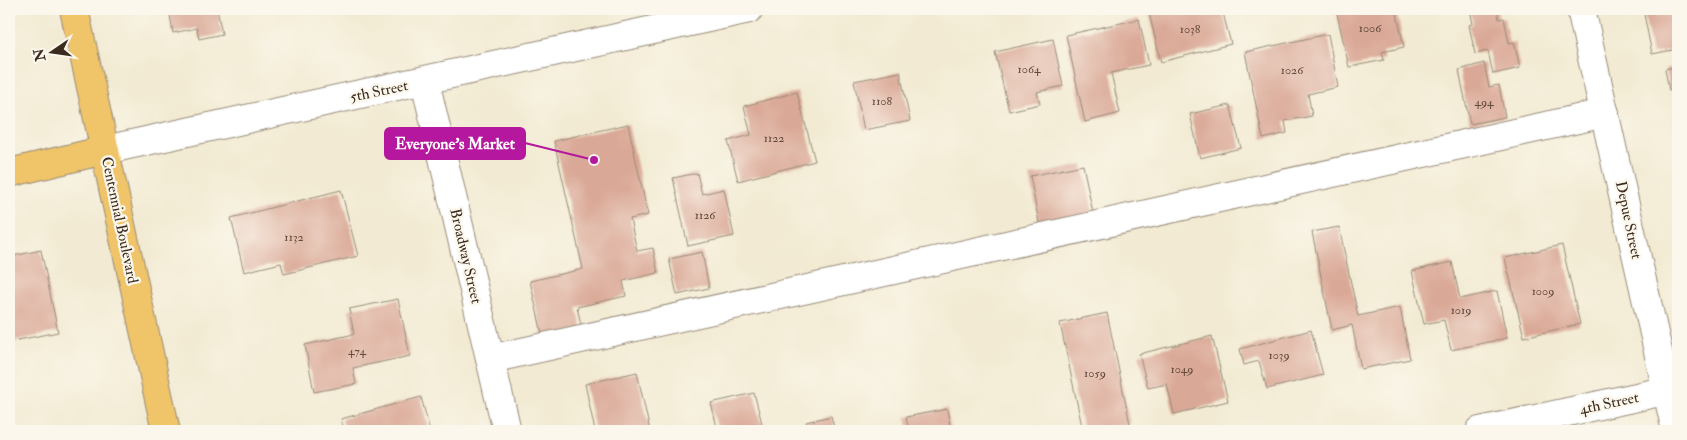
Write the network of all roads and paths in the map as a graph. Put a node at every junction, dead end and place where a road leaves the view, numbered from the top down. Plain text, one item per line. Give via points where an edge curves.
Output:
1 (74, 9) edge
2 (749, 9) edge
3 (1581, 9) edge
4 (425, 81) junction
5 (1605, 113) junction
6 (105, 150) junction
7 (9, 172) edge
8 (490, 359) junction
9 (1672, 389) edge
10 (166, 431) edge
11 (506, 431) edge
12 (1480, 431) edge
13 (1676, 431) edge

1 - 6 main road, Centennial Boulevard
2 - 4 street, 5th Street
3 - 5 street, Depue Street
4 - 6 street, 5th Street
4 - 8 street, Broadway Street
5 - 8 street
5 - 9 street, Depue Street
6 - 7 main road, 5th Street
6 - 10 main road, Centennial Boulevard
8 - 11 street, Broadway Street
9 - 12 street, 4th Street
9 - 13 street, Depue Street

